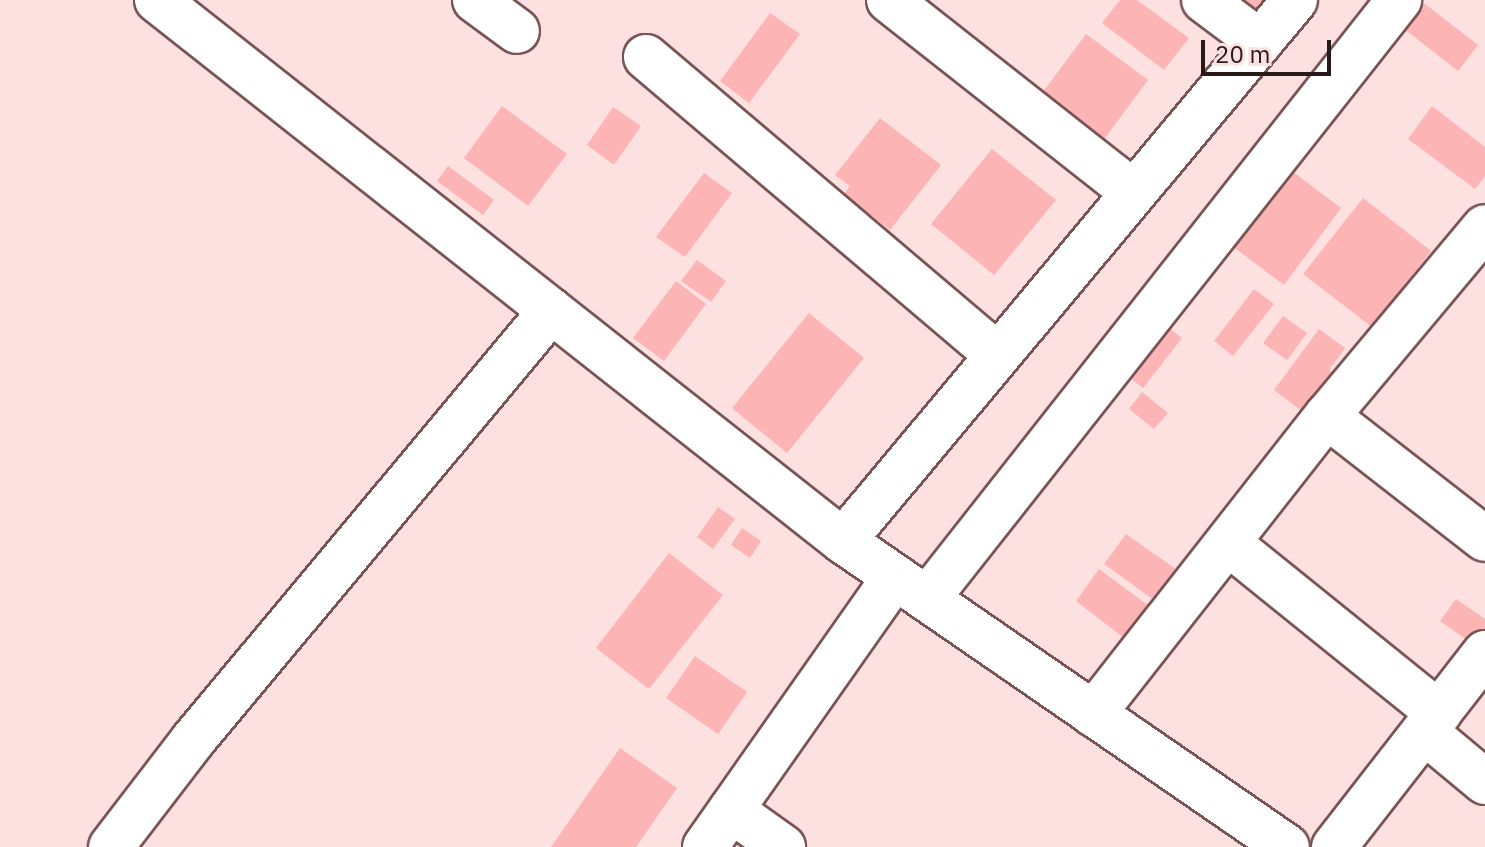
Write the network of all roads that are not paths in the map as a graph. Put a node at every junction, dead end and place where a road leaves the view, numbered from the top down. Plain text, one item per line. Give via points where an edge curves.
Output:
1 (157, 0) edge
2 (475, 0) edge
3 (889, 0) edge
4 (1204, 0) edge
5 (1295, 0) edge
6 (1399, 0) edge
7 (517, 31) dead end
8 (1260, 42) junction
9 (646, 57) dead end
10 (1133, 192) junction
11 (1478, 247) edge
12 (551, 311) junction
13 (998, 355) junction
14 (1327, 416) junction
15 (1485, 539) edge
16 (843, 541) junction
17 (1228, 543) junction
18 (911, 588) junction
19 (1485, 653) edge
20 (1093, 714) junction
21 (1432, 723) junction
22 (1485, 782) edge
23 (731, 810) junction
24 (111, 847) edge
25 (705, 847) edge
26 (783, 847) edge
27 (1287, 847) edge
28 (1334, 847) edge

1 - 12 street
2 - 7 street
3 - 10 street
4 - 8 street
5 - 8 street
6 - 18 street
8 - 10 street
9 - 13 street
10 - 13 street
11 - 14 street
12 - 16 street
12 - 24 street via 193,740
13 - 16 street
14 - 15 street
14 - 17 street
16 - 18 street
17 - 20 street
17 - 21 street
18 - 20 street
18 - 23 street
19 - 21 street
20 - 27 street
21 - 22 street
21 - 28 street
23 - 25 street
23 - 26 street

